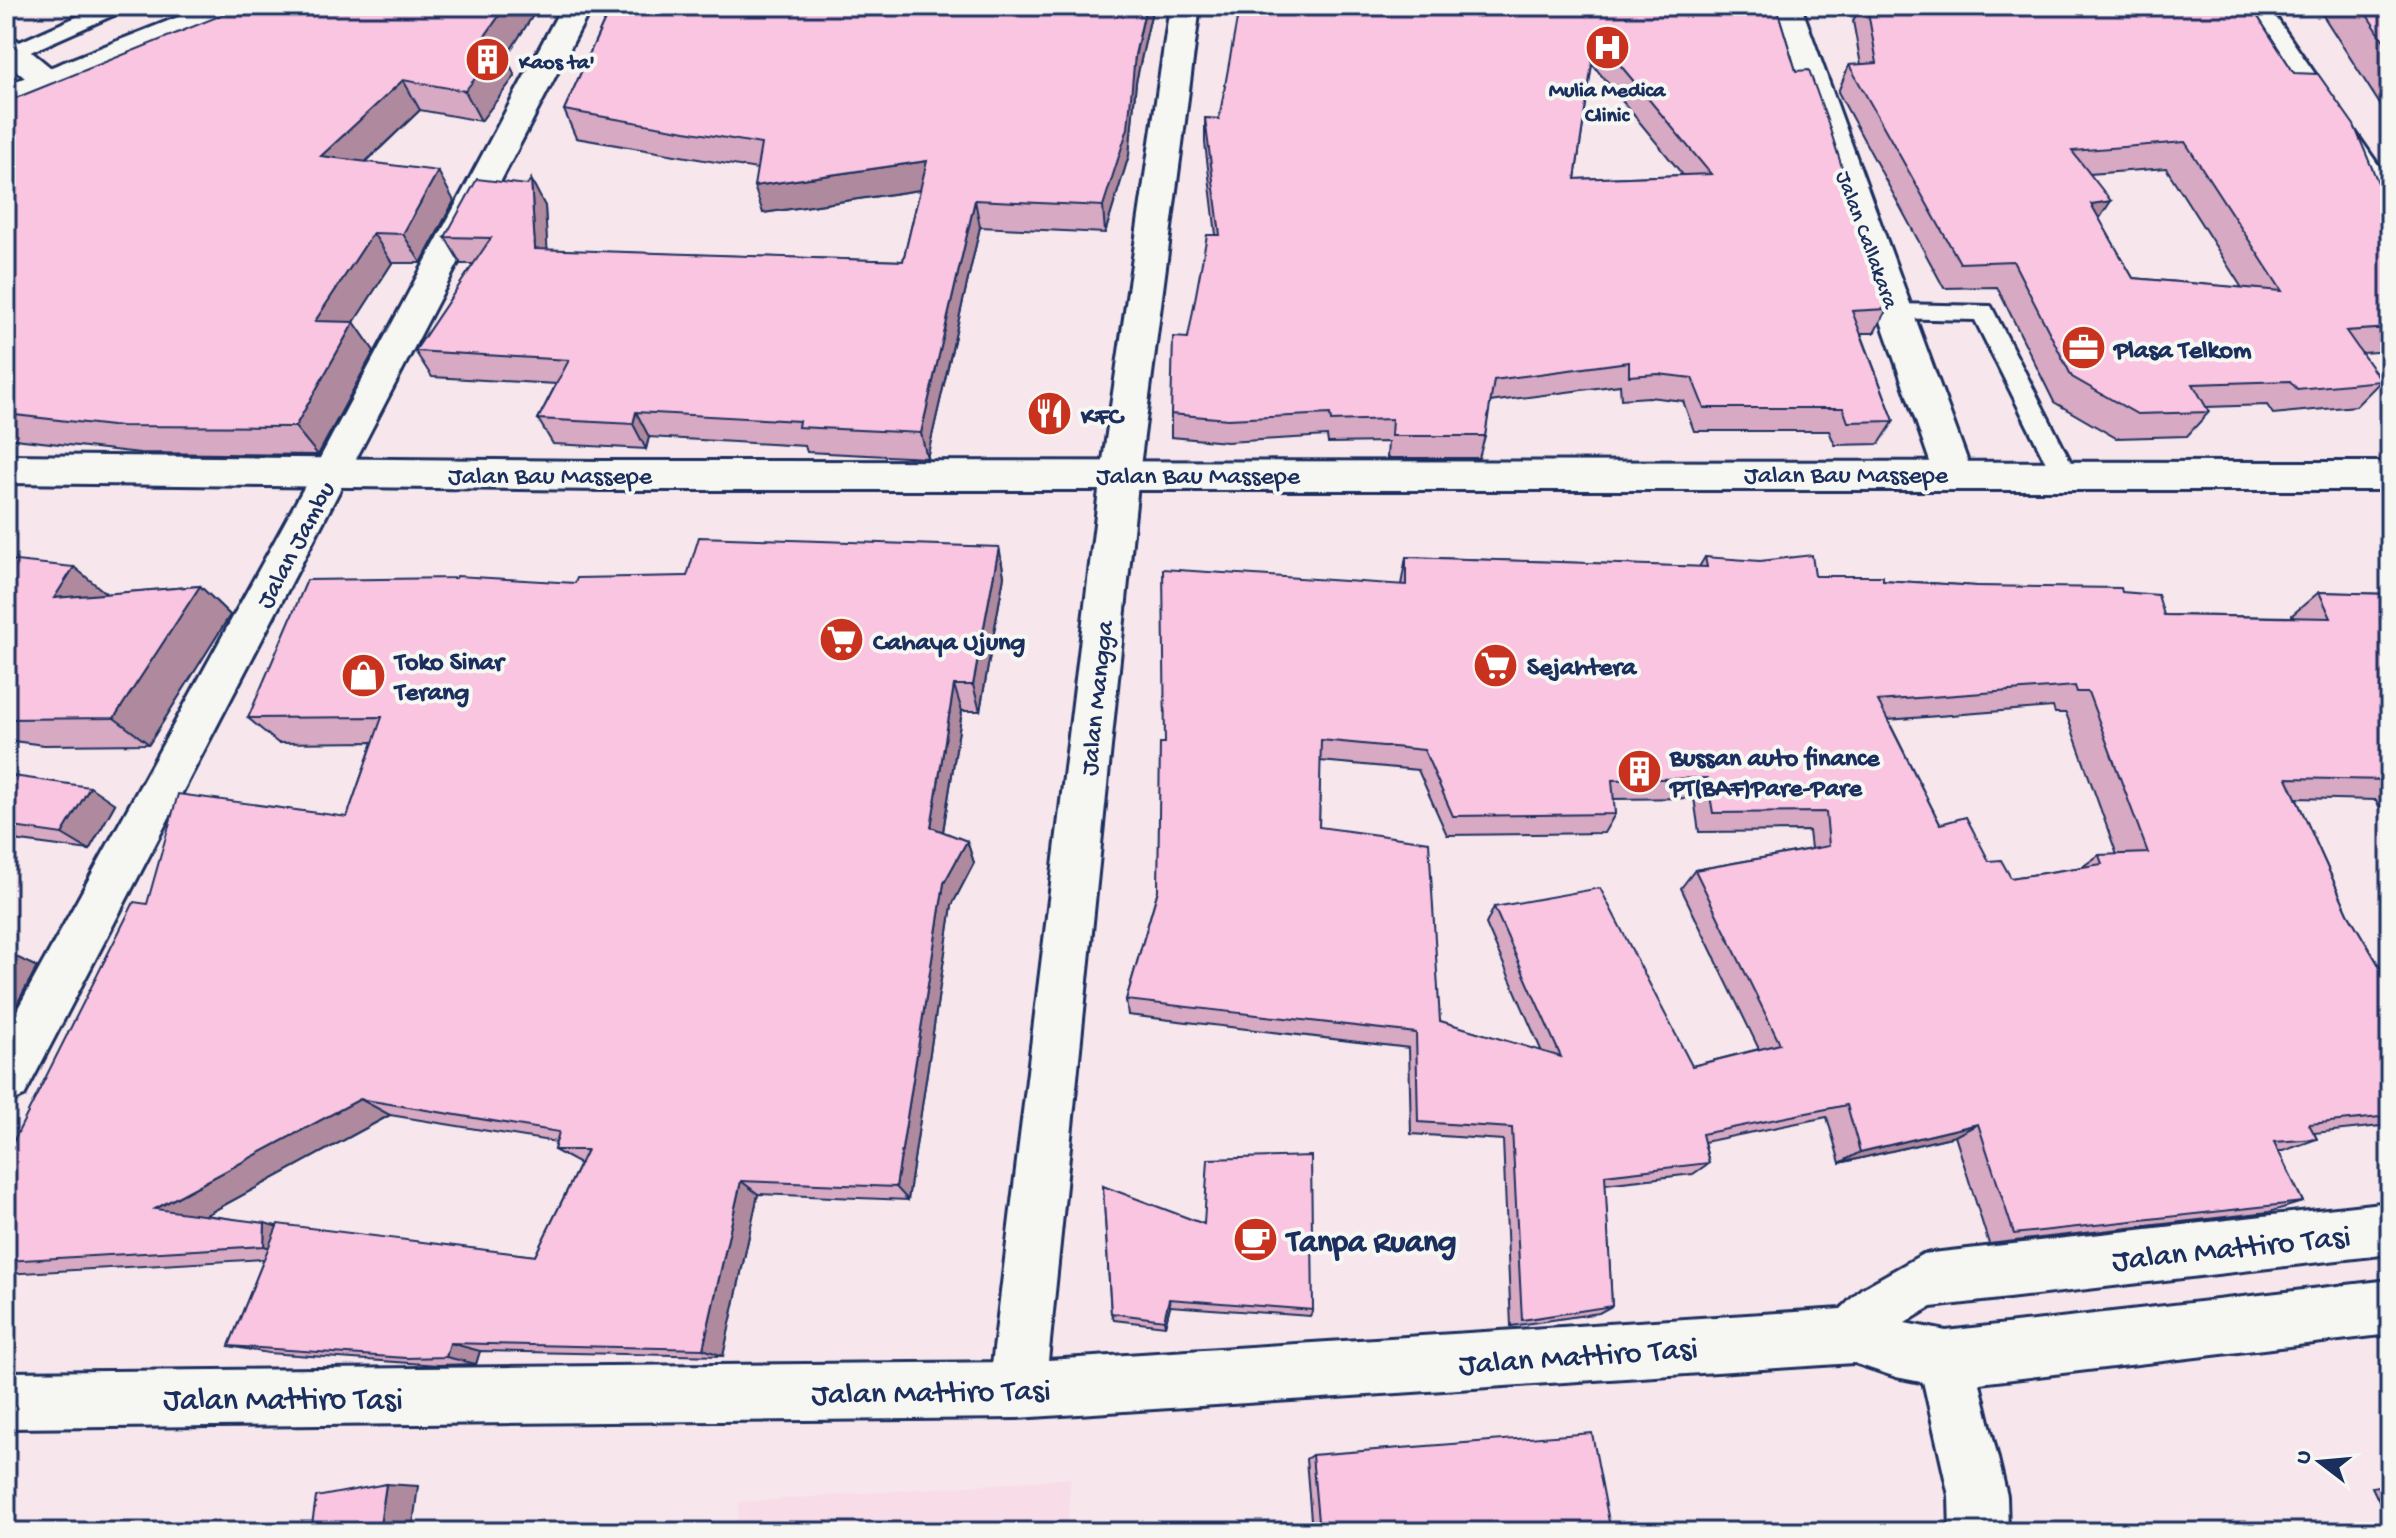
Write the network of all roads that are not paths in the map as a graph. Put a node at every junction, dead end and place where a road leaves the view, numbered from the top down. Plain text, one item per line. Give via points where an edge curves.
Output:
1 (232, 6) edge
2 (577, 6) edge
3 (1185, 6) edge
4 (1786, 6) edge
5 (2253, 6) edge
6 (111, 7) edge
7 (9, 49) edge
8 (45, 79) junction
9 (6, 96) edge
10 (2390, 206) edge
11 (1895, 312) junction
12 (6, 469) edge
13 (1953, 473) junction
14 (331, 474) junction
15 (1120, 474) junction
16 (2064, 474) junction
17 (2390, 476) edge
18 (6, 1079) edge
19 (2390, 1228) edge
20 (2390, 1307) edge
21 (1854, 1336) junction
22 (1946, 1359) junction
23 (1017, 1390) junction
24 (6, 1400) edge
25 (1979, 1532) edge

1 - 8 main road
2 - 14 main road, Jalan Jambu
3 - 15 main road, Jalan Mangga
4 - 11 main road, Jalan Callakara
5 - 10 main road
6 - 7 lane
7 - 8 main road
8 - 9 main road
11 - 13 main road, Jalan Callakara
11 - 16 lane via 1983,312
12 - 14 main road, Jalan Bau Massepe
13 - 15 main road, Jalan Bau Massepe
13 - 16 main road, Jalan Bau Massepe
14 - 15 main road, Jalan Bau Massepe
14 - 18 main road, Jalan Jambu
15 - 23 main road, Jalan Mangga
16 - 17 main road, Jalan Bau Massepe
19 - 21 main road, Jalan Mattiro Tasi via 1923,1281 1880,1308
20 - 22 main road, Jalan Mattiro Tasi
21 - 22 main road, Jalan Mattiro Tasi
21 - 23 main road, Jalan Mattiro Tasi
22 - 25 main road via 1978,1496
23 - 24 main road, Jalan Mattiro Tasi

